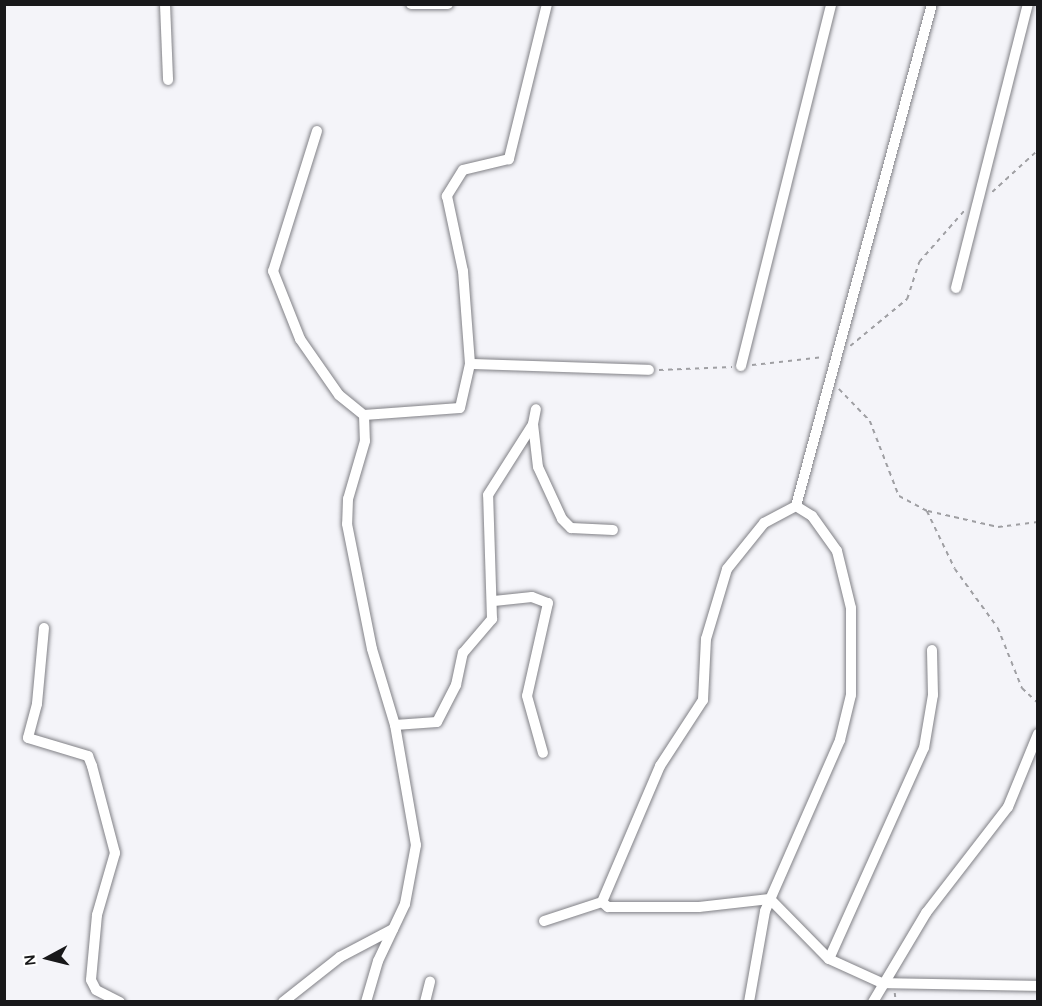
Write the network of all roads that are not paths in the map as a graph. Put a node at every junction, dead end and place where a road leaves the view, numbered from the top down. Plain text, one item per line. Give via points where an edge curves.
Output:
1 (165, 4) edge
2 (411, 4) edge
3 (448, 4) edge
4 (547, 4) edge
5 (831, 4) edge
6 (932, 4) edge
7 (1028, 4) edge
8 (168, 80) dead end
9 (317, 131) dead end
10 (956, 288) dead end
11 (470, 364) junction
12 (741, 366) dead end
13 (649, 370) dead end
14 (536, 409) dead end
15 (364, 415) junction
16 (533, 424) junction
17 (796, 506) junction
18 (613, 530) dead end
19 (494, 601) junction
20 (44, 628) dead end
21 (932, 650) dead end
22 (395, 725) junction
23 (1038, 734) edge
24 (543, 753) dead end
25 (770, 899) junction
26 (602, 902) junction
27 (544, 921) dead end
28 (394, 928) junction
29 (829, 959) junction
30 (430, 982) dead end
31 (882, 984) junction
32 (1038, 986) edge
33 (120, 1002) edge
34 (283, 1002) edge
35 (366, 1002) edge
36 (425, 1002) edge
37 (748, 1002) edge
38 (873, 1002) edge

1 - 8 street
2 - 3 street
4 - 11 street via 509,159 463,170 447,196 464,271
5 - 12 street
6 - 17 street
7 - 10 street
9 - 15 street via 273,272 300,339 339,395
11 - 13 street
11 - 15 street via 460,408
14 - 16 street
15 - 22 street via 365,441 348,499 347,524 372,649
16 - 18 street via 538,467 562,519 571,528
16 - 19 street via 488,495
17 - 25 street via 812,516 837,551 855,649 840,740
17 - 26 street via 764,524 727,568 706,639 703,700 660,766
19 - 22 street via 492,619 463,653 456,685 440,718
19 - 24 street via 532,597 548,603 527,696
20 - 33 street via 37,704 28,738 88,756 92,766 115,853 97,915 91,981 96,990
21 - 29 street via 933,694 924,748
22 - 28 street via 416,845 412,884
23 - 31 street via 1008,807 958,867
25 - 26 street via 699,907 608,907
25 - 29 street
25 - 37 street
26 - 27 street
28 - 34 street via 340,957
28 - 35 street
29 - 31 street
30 - 36 street
31 - 32 street
31 - 38 street

